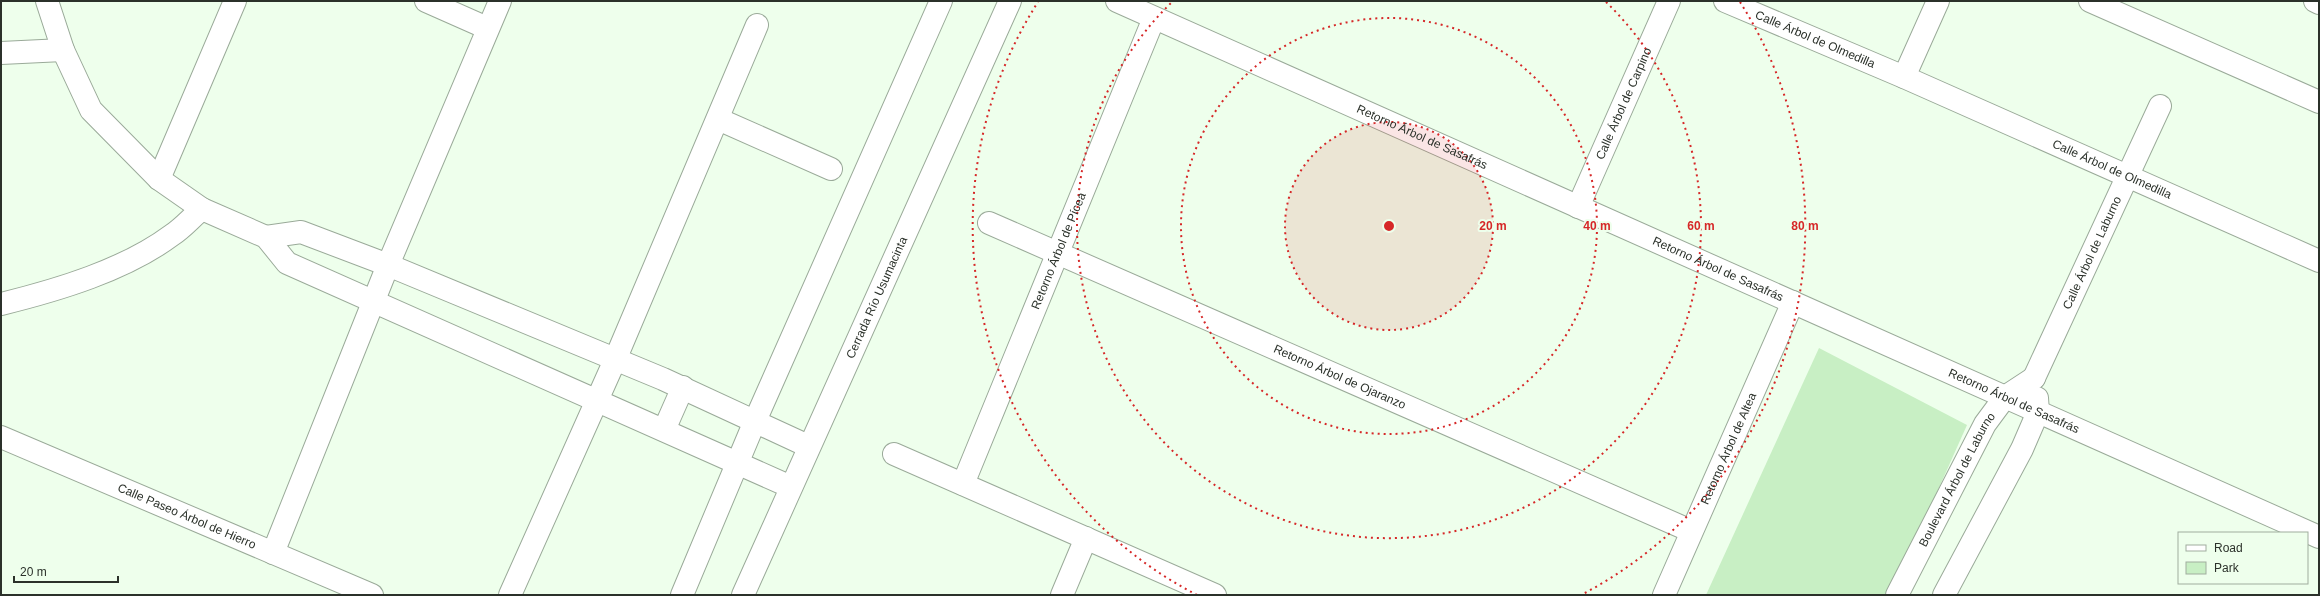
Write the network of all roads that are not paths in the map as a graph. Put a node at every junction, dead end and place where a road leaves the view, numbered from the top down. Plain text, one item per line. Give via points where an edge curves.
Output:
1 (47, 1) edge
2 (235, 1) edge
3 (426, 1) edge
4 (500, 1) edge
5 (942, 1) edge
6 (1010, 1) edge
7 (1117, 1) edge
8 (1669, 1) edge
9 (1725, 1) edge
10 (1938, 1) edge
11 (2090, 1) edge
12 (2315, 1) edge
13 (2319, 3) edge
14 (1154, 18) junction
15 (757, 25) dead end
16 (487, 28) junction
17 (62, 50) junction
18 (1, 53) edge
19 (1904, 78) junction
20 (2319, 102) edge
21 (2160, 106) dead end
22 (718, 119) junction
23 (831, 169) dead end
24 (2128, 176) junction
25 (159, 179) junction
26 (1578, 207) junction
27 (202, 208) junction
28 (989, 223) dead end
29 (266, 237) junction
30 (1057, 251) junction
31 (2319, 261) edge
32 (388, 265) junction
33 (375, 301) junction
34 (1793, 302) junction
35 (1, 304) edge
36 (615, 360) junction
37 (2034, 378) junction
38 (683, 387) junction
39 (2005, 397) junction
40 (596, 400) junction
41 (2038, 412) junction
42 (755, 421) junction
43 (664, 430) junction
44 (1, 438) edge
45 (808, 446) junction
46 (894, 454) dead end
47 (738, 463) junction
48 (963, 484) junction
49 (792, 487) junction
50 (1691, 531) junction
51 (2308, 532) edge
52 (2308, 532) edge
53 (2319, 537) edge
54 (1086, 538) junction
55 (273, 553) junction
56 (372, 595) edge
57 (510, 595) edge
58 (682, 595) edge
59 (743, 595) edge
60 (1062, 595) edge
61 (1215, 595) edge
62 (1664, 595) edge
63 (1897, 595) edge
64 (1944, 595) edge

1 - 17 street
2 - 25 street
3 - 16 street
4 - 16 street
5 - 42 street
6 - 45 street, Cerrada Río Usumacinta
7 - 14 street, Retorno Árbol de Sasafrás
8 - 26 street, Calle Árbol de Carpino
9 - 19 street, Calle Árbol de Olmedilla
10 - 19 street
11 - 20 street
12 - 13 street
14 - 26 street, Retorno Árbol de Sasafrás
14 - 30 street, Retorno Árbol de Pícea
15 - 22 street
16 - 32 street
17 - 18 street
17 - 25 street via 91,110
19 - 24 street, Calle Árbol de Olmedilla
21 - 24 street, Calle Árbol de Laburno
22 - 23 street
22 - 36 street
24 - 31 street, Calle Árbol de Olmedilla
24 - 37 street, Calle Árbol de Laburno
25 - 27 street
26 - 34 street, Retorno Árbol de Sasafrás
27 - 29 street
27 - 35 street via 172,235 132,258 88,278
28 - 30 street, Retorno Árbol de Ojaranzo
29 - 32 street via 301,232
29 - 33 street via 286,263
30 - 48 street, Retorno Árbol de Pícea
30 - 50 street, Retorno Árbol de Ojaranzo
32 - 33 street
32 - 36 street
33 - 40 street
33 - 55 street
34 - 39 street, Retorno Árbol de Sasafrás
34 - 50 street, Retorno Árbol de Altea
36 - 38 street
36 - 40 street
37 - 39 street, Boulevard Árbol de Laburno
37 - 41 street
38 - 42 street
38 - 43 street
39 - 41 street, Retorno Árbol de Sasafrás
39 - 63 street, Boulevard Árbol de Laburno via 1985,424
40 - 43 street
40 - 57 street
41 - 52 street, Retorno Árbol de Sasafrás
41 - 64 street via 2022,449
42 - 45 street
42 - 47 street
43 - 47 street
44 - 55 street, Calle Paseo Árbol de Hierro
45 - 49 street, Cerrada Río Usumacinta
46 - 48 street
47 - 49 street
47 - 58 street
48 - 54 street
49 - 59 street, Cerrada Río Usumacinta
50 - 62 street, Retorno Árbol de Altea
51 - 53 street, Retorno Árbol de Sasafrás
54 - 60 street
54 - 61 street
55 - 56 street, Calle Paseo Árbol de Hierro

